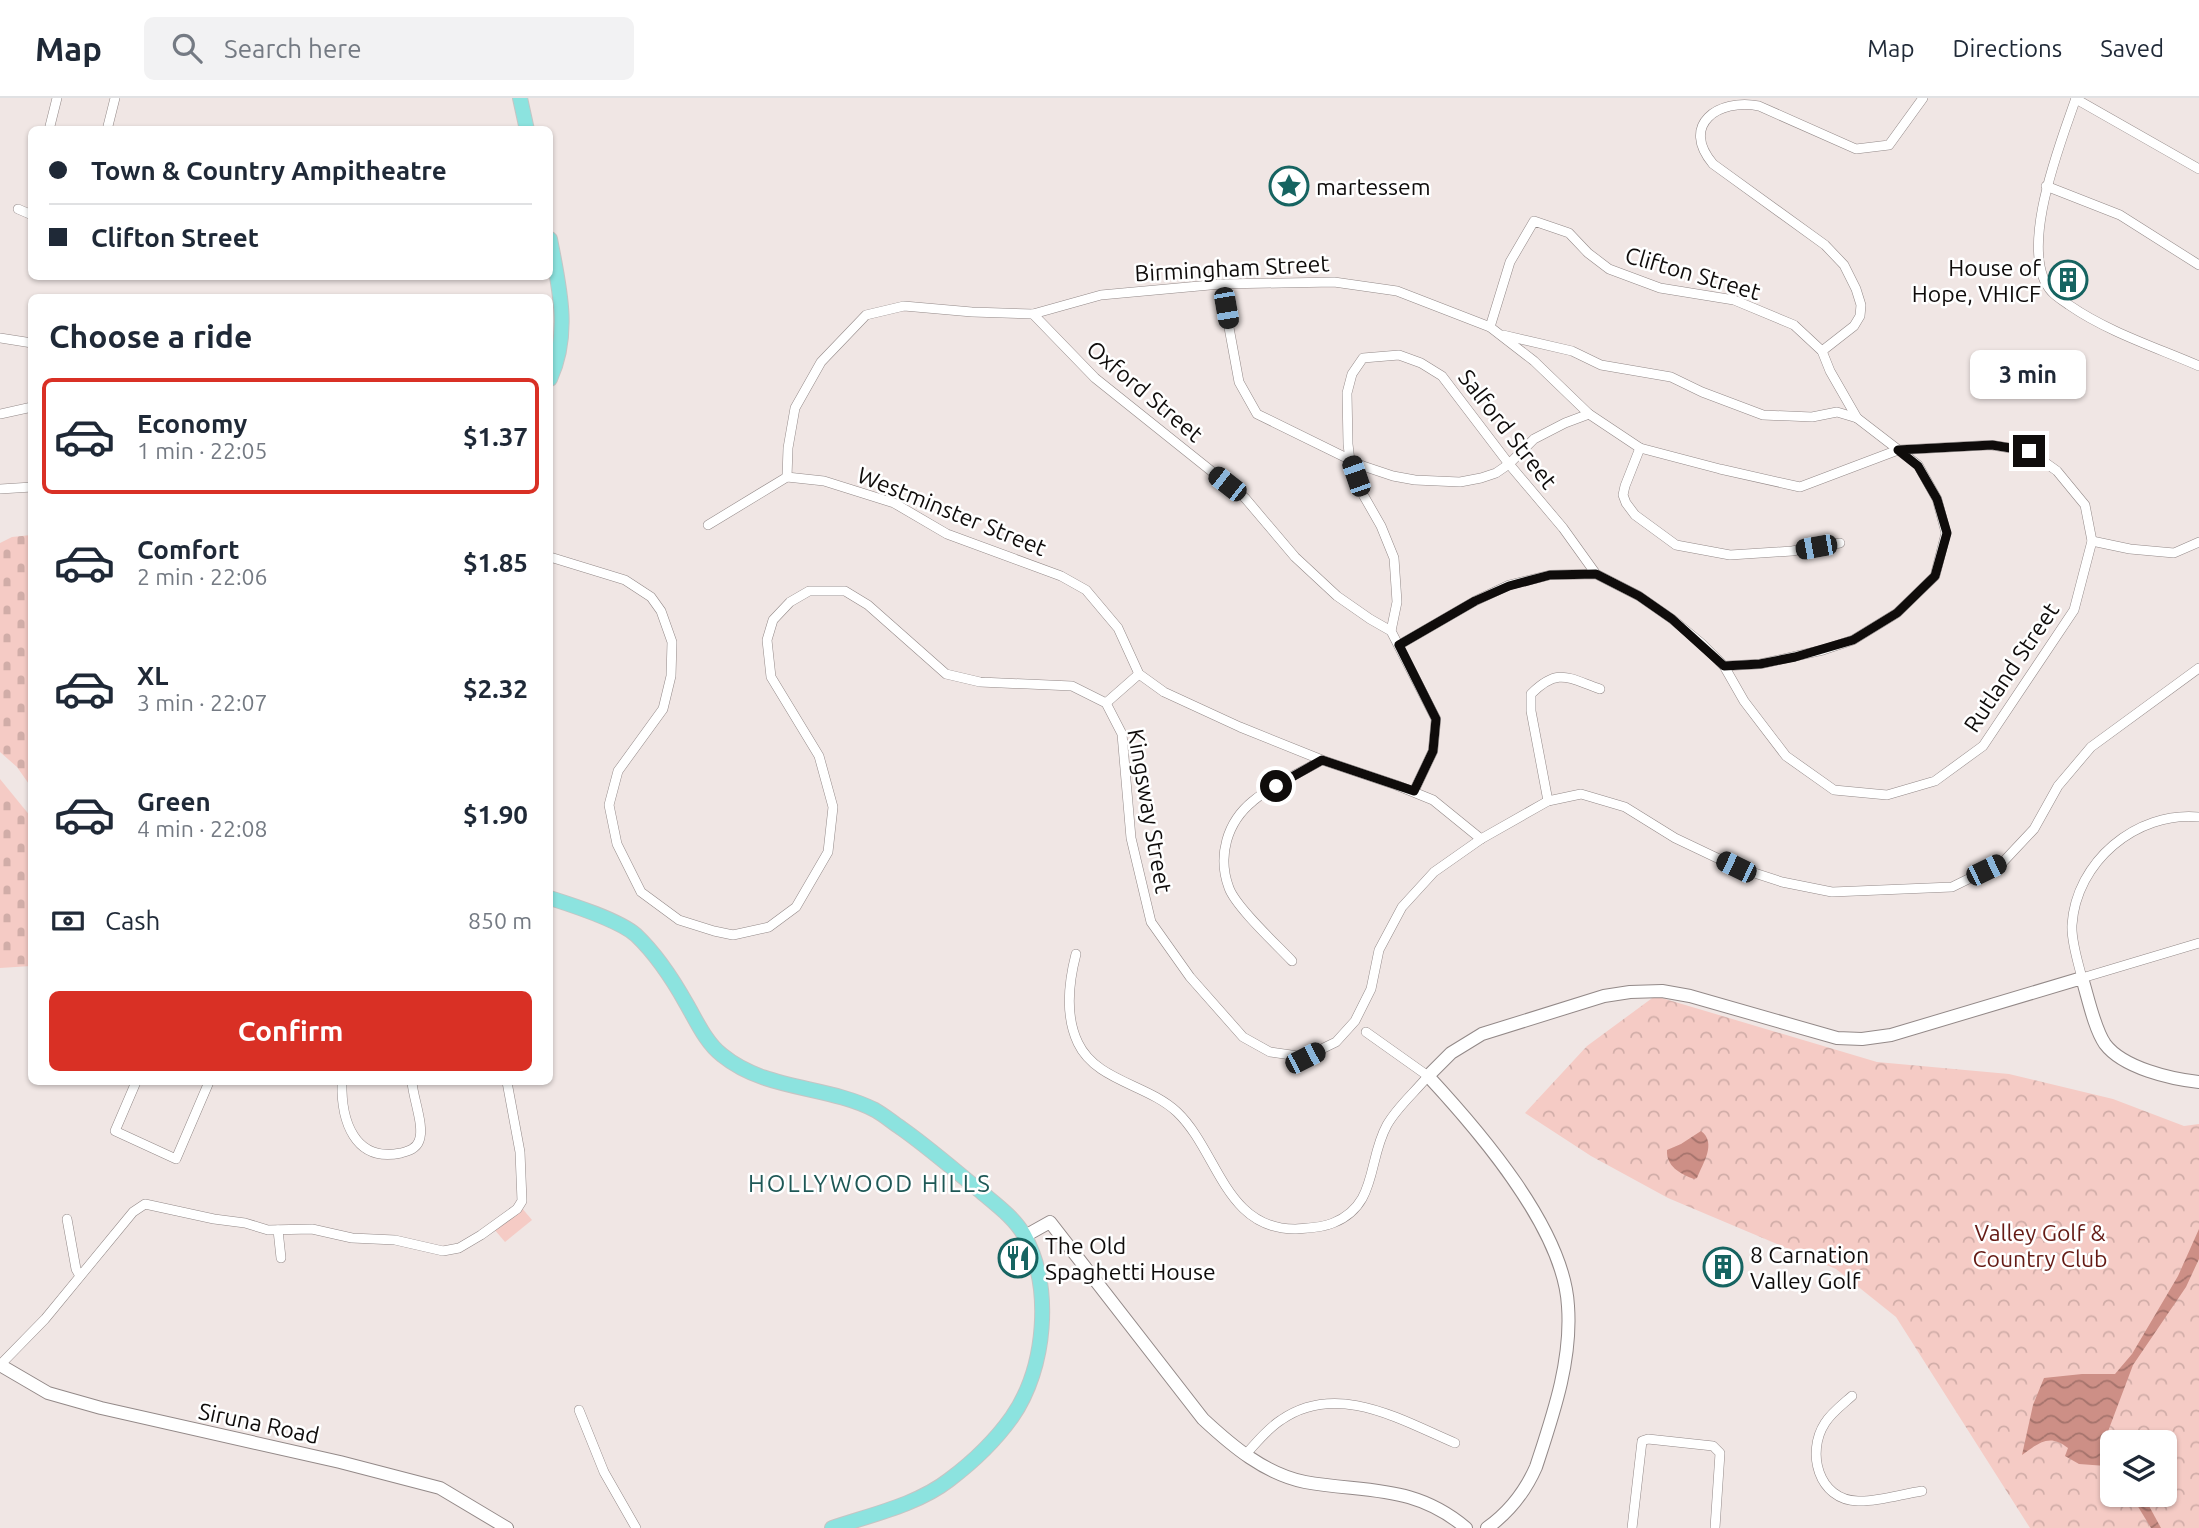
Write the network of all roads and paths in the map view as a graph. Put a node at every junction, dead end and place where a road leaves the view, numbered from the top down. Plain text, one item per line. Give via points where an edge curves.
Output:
1 (57, 98) edge
2 (115, 98) edge
3 (520, 98) edge
4 (1923, 98) edge
5 (2076, 99) edge
6 (50, 126) edge
7 (108, 126) edge
8 (526, 126) edge
9 (2199, 169) edge
10 (2046, 186) junction
11 (18, 209) dead end
12 (28, 213) edge
13 (553, 253) edge
14 (2199, 265) edge
15 (1221, 284) junction
16 (1033, 314) junction
17 (1490, 327) junction
18 (1500, 335) junction
19 (0, 338) edge
20 (28, 342) edge
21 (1822, 351) junction
22 (2199, 366) edge
23 (553, 369) edge
24 (28, 408) edge
25 (0, 414) edge
26 (1589, 414) junction
27 (1857, 418) junction
28 (1640, 448) junction
29 (1898, 450) junction
30 (1350, 461) junction
31 (1509, 464) junction
32 (787, 477) junction
33 (28, 487) edge
34 (0, 489) edge
35 (708, 525) dead end
36 (2092, 541) junction
37 (2199, 542) edge
38 (1840, 543) dead end
39 (553, 558) edge
40 (1596, 574) junction
41 (1391, 631) junction
42 (1399, 645) junction
43 (1724, 666) junction
44 (2199, 668) edge
45 (1139, 674) junction
46 (1600, 689) dead end
47 (1106, 703) junction
48 (1322, 760) junction
49 (1414, 791) junction
50 (1548, 801) junction
51 (2199, 817) edge
52 (1481, 839) junction
53 (553, 899) edge
54 (2199, 943) edge
55 (1076, 954) dead end
56 (1292, 961) dead end
57 (2082, 978) junction
58 (1366, 1032) dead end
59 (1428, 1076) junction
60 (2199, 1082) edge
61 (135, 1085) edge
62 (208, 1085) edge
63 (342, 1085) edge
64 (413, 1085) edge
65 (508, 1085) edge
66 (67, 1219) dead end
67 (278, 1230) junction
68 (1025, 1236) junction
69 (281, 1258) dead end
70 (80, 1276) junction
71 (0, 1365) edge
72 (1852, 1396) dead end
73 (579, 1410) dead end
74 (1455, 1443) dead end
75 (1246, 1454) junction
76 (1922, 1491) dead end
77 (507, 1528) edge
78 (636, 1528) edge
79 (832, 1528) edge
80 (1466, 1528) edge
81 (1487, 1528) edge
82 (1632, 1528) edge
83 (1715, 1528) edge

1 - 6 street
2 - 7 street
3 - 8 main road
4 - 21 street via 1889,145 1872,149 1856,149 1744,102 1714,111 1700,130 1704,154 1713,164 1825,244 1844,265 1856,289 1860,316
5 - 9 street
5 - 10 street
10 - 14 street via 2120,215
10 - 22 street via 2037,252 2042,276 2052,292 2094,322
11 - 12 street
13 - 23 main road via 563,336
15 - 16 street, Birmingham Street via 1101,295
15 - 17 street, Birmingham Street via 1334,282 1397,291
15 - 30 street via 1239,382 1257,414
16 - 32 street, Birmingham Street via 904,306 866,315 821,362 795,408
16 - 41 street, Oxford Street via 1095,378 1245,498 1295,557 1338,596
17 - 18 street, Birmingham Street
17 - 21 street, Clifton Street via 1510,262 1534,221 1569,233 1609,269 1660,288 1734,300 1794,325
18 - 26 street, Birmingham Street
18 - 27 street via 1572,351 1601,365 1671,377 1762,415 1798,418 1837,412
19 - 20 street
21 - 27 street, Clifton Street
24 - 25 street
26 - 28 street, Birmingham Street
26 - 31 street via 1534,439
27 - 29 street, Clifton Street
28 - 29 street, Birmingham Street via 1800,487
28 - 38 street via 1623,495 1635,515 1676,545 1730,555
29 - 36 street via 1992,445 2029,451 2057,471 2085,505
29 - 43 street, Clifton Street via 1918,466 1937,499 1947,533 1935,576 1897,613 1853,640 1795,657
30 - 31 street via 1393,476 1460,482 1496,473
30 - 31 street, Salford Street via 1347,393 1352,374 1363,358 1399,355 1442,376
30 - 41 street, Salford Street via 1394,558 1397,603
31 - 40 street, Salford Street
32 - 35 street
32 - 45 street, Westminster Street via 824,481 894,503 947,534 1061,576 1086,590 1118,628
33 - 34 street
36 - 37 street via 2174,553
36 - 43 street, Rutland Street via 2074,611 1983,746 1935,781 1887,794 1834,790 1786,756
39 - 47 street, Kingsway Street via 625,580 651,597 662,611 672,642 671,676 663,709 618,771 609,805 617,844 641,892 679,920 714,931 733,935 769,927 796,907 828,852 833,807 819,756 771,677 767,640 772,620 790,602 809,592 845,591 868,605 946,674 980,682 1072,686
40 - 42 street, Rutland Street via 1550,575 1509,586
40 - 43 street, Rutland Street via 1672,619
41 - 42 street
42 - 49 street via 1436,719 1433,751
44 - 50 street, Kingsway Street via 2091,747 2058,786 2034,829 2003,862 1952,887 1832,892 1782,882 1736,867 1675,838 1625,807 1581,794
45 - 47 street
45 - 48 street via 1164,692
46 - 50 street via 1560,676 1545,680 1531,694
47 - 52 street, Kingsway Street via 1122,734 1131,838 1152,922 1191,977 1243,1037 1270,1052 1305,1058 1336,1042 1355,1021 1371,989 1379,950 1402,907 1434,872
48 - 49 street
48 - 56 street via 1254,800 1224,844 1230,890
49 - 52 street via 1433,800
50 - 52 street, Kingsway Street
51 - 57 street via 2143,825 2102,854 2078,889 2071,927
53 - 68 main road via 634,933 665,967 720,1054 752,1074 875,1110 931,1149
54 - 57 street
55 - 59 street via 1071,975 1072,1027 1086,1056 1178,1113 1232,1196 1250,1214 1272,1226 1329,1225 1358,1207 1387,1125
57 - 59 street via 1891,1035 1862,1039 1837,1038 1690,996 1630,992 1482,1034 1451,1053
57 - 60 street via 2106,1045 2129,1063 2169,1079
58 - 59 street
59 - 81 street via 1471,1123 1531,1208 1557,1262 1568,1302 1569,1329 1560,1384 1536,1467 1509,1508
61 - 62 street via 115,1131 176,1158
63 - 64 street via 344,1113 354,1134 366,1150 382,1155 407,1152 419,1142
65 - 67 street via 520,1153 522,1200 481,1236 443,1251 312,1229
66 - 70 street
67 - 69 street
67 - 70 street via 145,1204 133,1212
68 - 75 street via 1050,1222 1203,1419
68 - 79 main road via 1037,1273 1040,1334 1028,1384 1013,1415 985,1449 947,1482
70 - 71 street
71 - 77 street, Siruna Road via 48,1393 101,1408 440,1488
72 - 76 street via 1825,1423 1815,1450 1817,1470 1828,1488 1858,1501
73 - 78 street via 604,1472
74 - 75 street via 1364,1407 1323,1403 1280,1420
75 - 80 street via 1291,1480 1420,1499
82 - 83 street via 1639,1455 1642,1441 1648,1439 1713,1446 1720,1453

